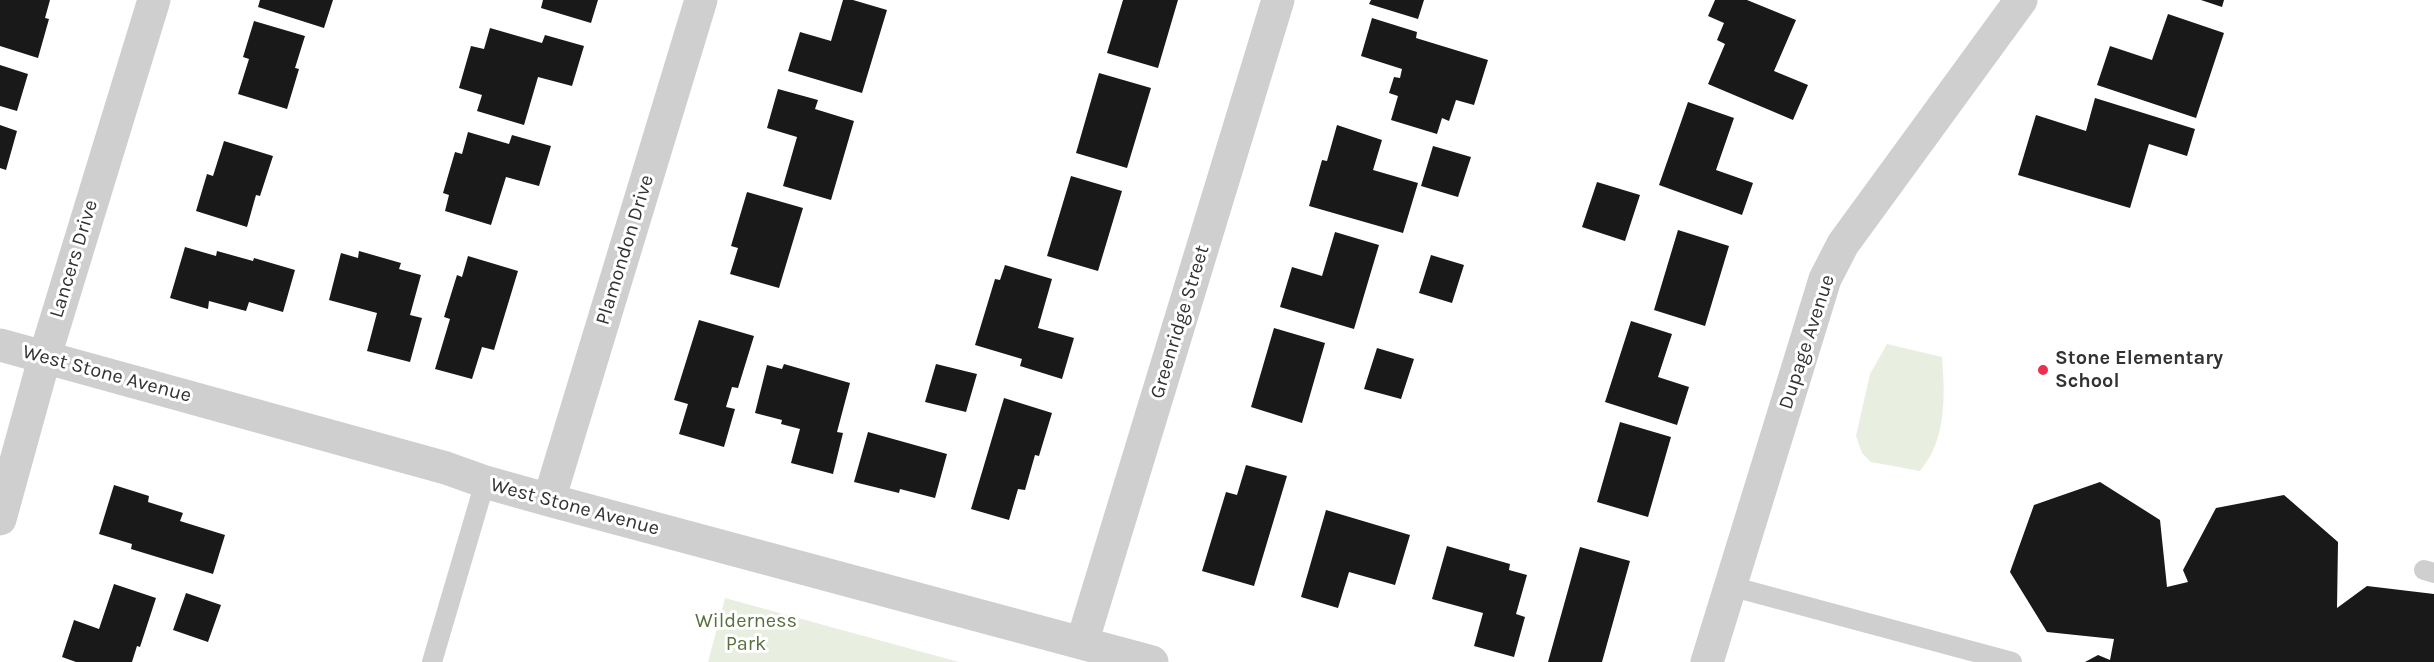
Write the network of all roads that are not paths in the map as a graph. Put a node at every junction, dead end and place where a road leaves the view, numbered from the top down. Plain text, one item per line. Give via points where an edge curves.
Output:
1 (154, 0) edge
2 (701, 0) edge
3 (1278, 0) edge
4 (2021, 0) edge
5 (0, 345) edge
6 (45, 356) junction
7 (484, 482) junction
8 (549, 500) junction
9 (0, 519) edge
10 (1730, 586) junction
11 (1082, 643) junction
12 (432, 662) edge
13 (1152, 662) edge
14 (1707, 662) edge
15 (2012, 662) edge

1 - 6 street, Lancers Drive
2 - 8 street, Plamondon Drive
3 - 11 street, Greenridge Street
4 - 10 street, Dupage Avenue via 1843,244 1825,279
5 - 6 street, West Stone Avenue
6 - 7 street, West Stone Avenue
6 - 9 street, Lancers Drive
7 - 8 street, West Stone Avenue
7 - 12 lane
8 - 11 street, West Stone Avenue
10 - 14 street, Dupage Avenue
10 - 15 lane
11 - 13 street, West Stone Avenue

